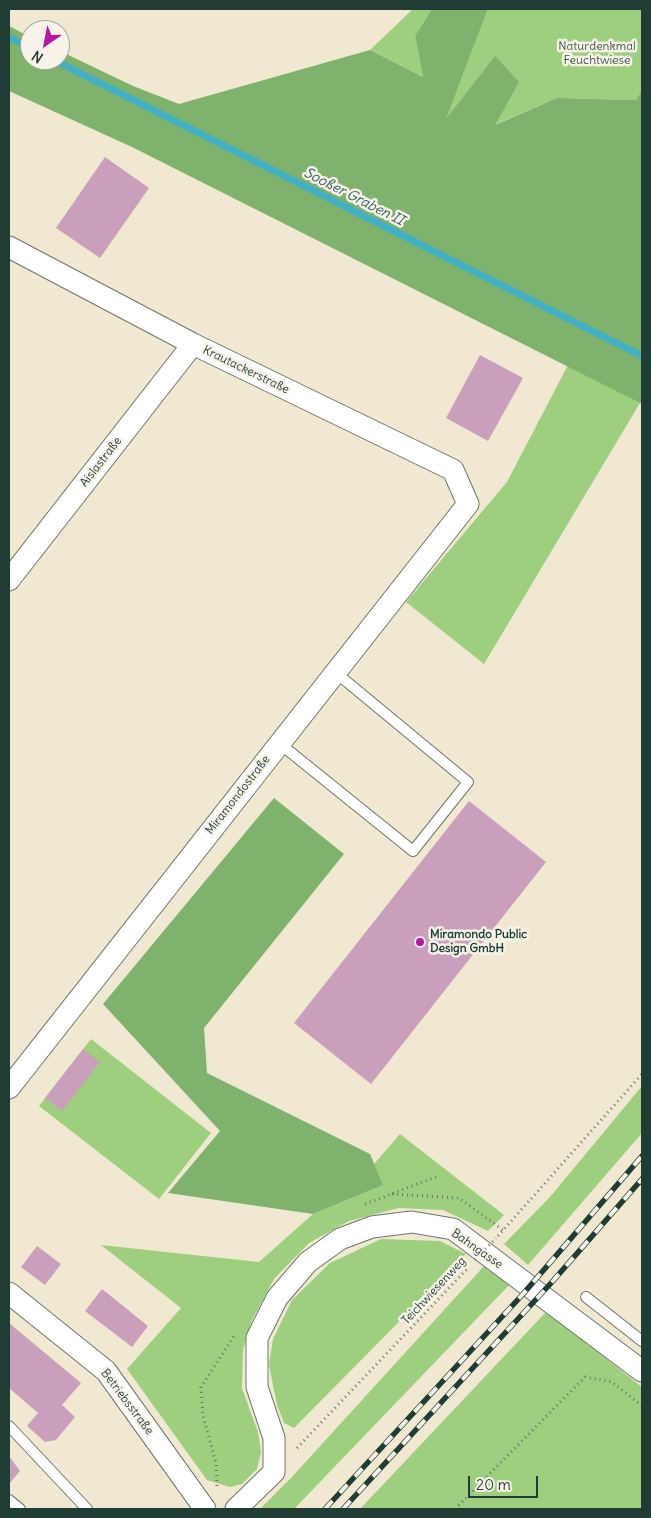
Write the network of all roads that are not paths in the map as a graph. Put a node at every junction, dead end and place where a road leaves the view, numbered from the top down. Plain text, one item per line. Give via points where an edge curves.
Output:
1 (9, 247) edge
2 (194, 344) junction
3 (468, 504) joint
4 (9, 580) edge
5 (335, 672) junction
6 (279, 743) junction
7 (9, 1088) edge
8 (9, 1294) edge
9 (586, 1297) dead end
10 (642, 1341) edge
11 (642, 1371) edge
12 (9, 1426) edge
13 (9, 1500) edge
14 (20, 1509) edge
15 (87, 1509) edge
16 (205, 1509) edge
17 (236, 1509) edge

1 - 2 street, Krautackerstraße
2 - 3 street, Krautackerstraße via 453,470
2 - 4 street, Aislastraße
3 - 5 street, Miramondostraße
5 - 6 street, Miramondostraße
5 - 6 lane via 468,782 413,850
6 - 7 street, Miramondostraße
8 - 16 street, Betriebsstraße via 106,1371
9 - 10 lane
11 - 17 street, Bahngasse via 452,1229 412,1222 372,1227 340,1239 308,1262 277,1298 257,1338 258,1387 274,1438 274,1472
12 - 15 lane
13 - 14 lane

